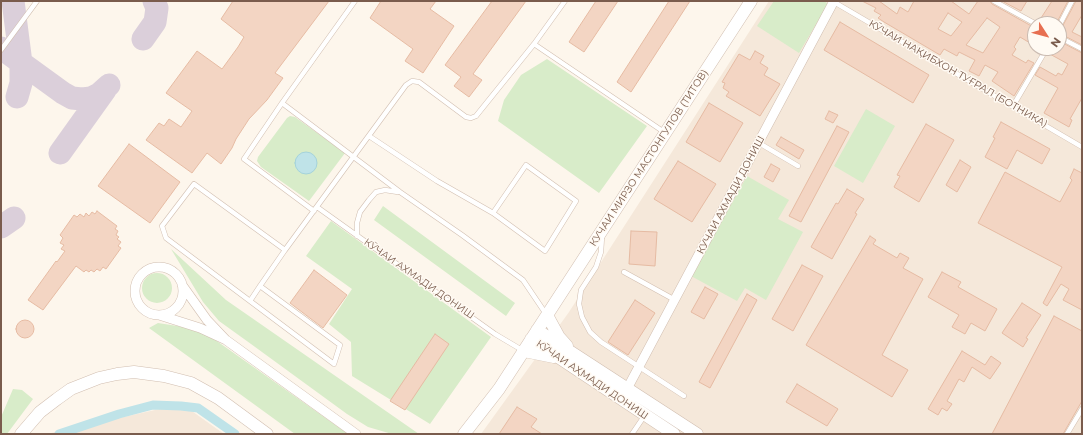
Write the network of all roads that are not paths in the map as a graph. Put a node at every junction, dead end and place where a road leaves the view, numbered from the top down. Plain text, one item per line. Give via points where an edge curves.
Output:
1 (37, 1) edge
2 (355, 1) edge
3 (565, 1) edge
4 (752, 1) edge
5 (834, 1) edge
6 (994, 1) edge
7 (1072, 1) edge
8 (1064, 16) edge
9 (1027, 19) edge
10 (1067, 41) edge
11 (534, 44) junction
12 (1082, 49) edge
13 (1, 50) edge
14 (1042, 56) edge
15 (282, 103) junction
16 (1013, 106) junction
17 (665, 133) junction
18 (369, 136) junction
19 (759, 144) junction
20 (1082, 146) edge
21 (354, 158) junction
22 (798, 166) dead end
23 (400, 192) junction
24 (316, 209) junction
25 (493, 213) junction
26 (602, 230) junction
27 (357, 236) junction
28 (286, 250) junction
29 (624, 272) dead end
30 (181, 284) junction
31 (260, 286) junction
32 (675, 300) junction
33 (250, 301) junction
34 (158, 315) junction
35 (547, 315) junction
36 (534, 335) junction
37 (226, 340) junction
38 (524, 351) junction
39 (571, 358) junction
40 (639, 368) junction
41 (627, 389) junction
42 (684, 396) dead end
43 (1082, 409) edge
44 (645, 415) junction
45 (466, 431) edge
46 (21, 434) edge
47 (267, 434) edge
48 (356, 434) edge
49 (632, 434) edge
50 (674, 434) edge
51 (697, 434) edge
52 (1067, 434) edge

1 - 13 lane
2 - 15 lane
3 - 11 lane
4 - 17 street, КУЧАИ МИРЗО МАСТОНГУЛОВ (ТИТОВ)
5 - 16 lane, КӮЧАИ НАҚИБХОН ТУҒРАЛ (БОТНИКА)
5 - 19 street, КУЧАИ АХМАДИ ДОНИШ
6 - 9 lane
7 - 8 lane
10 - 12 lane
11 - 17 lane
11 - 18 lane via 476,116 466,117 426,86 412,81 406,85
14 - 16 lane
15 - 21 lane
15 - 24 lane via 244,159
16 - 20 lane, КӮЧАИ НАҚИБХОН ТУҒРАЛ (БОТНИКА)
17 - 26 street, КУЧАИ МИРЗО МАСТОНГУЛОВ (ТИТОВ)
18 - 21 lane
18 - 25 lane via 437,181
19 - 22 lane
19 - 32 street, КУЧАИ АХМАДИ ДОНИШ
21 - 23 lane
21 - 24 lane
23 - 27 lane, КӮЧАИ АХМАДИ ДОНИШ via 376,192 360,212
23 - 35 lane via 523,280
24 - 27 lane
24 - 28 lane
25 - 25 lane via 545,251 576,200 526,164
26 - 35 street, КУЧАИ МИРЗО МАСТОНГУЛОВ (ТИТОВ)
26 - 40 lane via 602,252 596,267 581,290 579,304 582,318 590,332 601,342
27 - 38 lane, КӮЧАИ АХМАДИ ДОНИШ
28 - 31 lane
28 - 33 lane via 194,184 162,226 166,238
29 - 32 lane
30 - 34 street via 178,305 166,314
30 - 34 street via 178,277 166,268 151,268 139,277 135,291 139,305 144,310
30 - 37 street via 207,320
31 - 33 lane
31 - 33 lane via 340,345 334,364
32 - 40 street, КУЧАИ АХМАДИ ДОНИШ
34 - 37 street via 200,328
35 - 36 street, КУЧАИ МИРЗО МАСТОНГУЛОВ (ТИТОВ)
35 - 39 street
36 - 38 street, КУЧАИ МИРЗО МАСТОНГУЛОВ (ТИТОВ)
36 - 39 street
37 - 48 street
38 - 39 street
38 - 45 street, КУЧАИ МИРЗО МАСТОНГУЛОВ (ТИТОВ)
39 - 41 street
39 - 44 street, КӮЧАИ АҲМАДИ ДОНИШ
40 - 41 street, КУЧАИ АХМАДИ ДОНИШ
40 - 42 lane
41 - 51 street
43 - 52 lane
44 - 49 lane
44 - 50 street, КӮЧАИ АҲМАДИ ДОНИШ
46 - 47 street via 40,412 71,389 99,378 134,372 164,376 191,384 218,398

